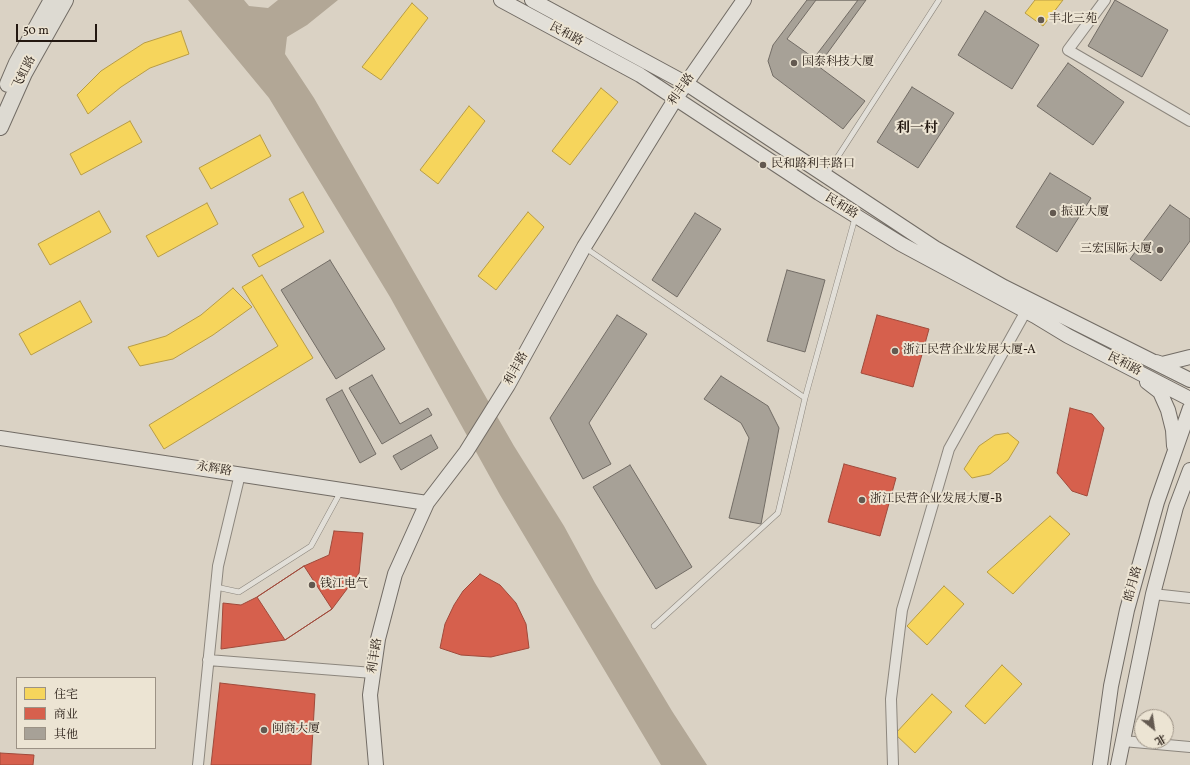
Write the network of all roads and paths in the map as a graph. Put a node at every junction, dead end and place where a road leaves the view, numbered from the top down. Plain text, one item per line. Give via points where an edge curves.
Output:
1 (52, 0) edge
2 (65, 0) edge
3 (501, 0) edge
4 (532, 0) edge
5 (744, 0) edge
6 (939, 0) edge
7 (1105, 0) edge
8 (687, 84) junction
9 (676, 98) junction
10 (0, 102) edge
11 (1190, 122) edge
12 (0, 127) edge
13 (825, 176) junction
14 (856, 216) junction
15 (584, 247) junction
16 (1026, 311) junction
17 (1190, 357) edge
18 (1144, 358) junction
19 (1126, 366) junction
20 (1190, 380) edge
21 (805, 398) junction
22 (1190, 399) edge
23 (1190, 408) edge
24 (0, 438) edge
25 (1174, 451) junction
26 (1190, 470) edge
27 (240, 474) junction
28 (1187, 482) edge
29 (342, 490) junction
30 (427, 503) junction
31 (216, 587) junction
32 (1153, 594) junction
33 (1190, 598) edge
34 (654, 626) dead end
35 (208, 660) junction
36 (373, 674) junction
37 (1123, 741) junction
38 (1190, 747) edge
39 (198, 765) edge
40 (376, 765) edge
41 (893, 765) edge
42 (1100, 765) edge
43 (1118, 765) edge

1 - 10 main road, 飞虹路 via 17,63
2 - 12 main road, 飞虹路 via 24,73
3 - 9 main road, 民和路 via 640,75
4 - 8 main road, 民和路
5 - 8 main road, 利丰路
6 - 13 lane
7 - 11 street via 1068,50
8 - 9 main road, 利丰路
8 - 13 main road, 民和路
9 - 14 main road, 民和路
9 - 15 main road, 利丰路
13 - 18 main road, 民和路 via 935,248 1004,287
14 - 16 main road, 民和路 via 901,244
14 - 21 lane
15 - 21 lane
15 - 30 main road, 利丰路 via 508,385 466,452
16 - 19 main road, 民和路
16 - 41 street via 948,449 902,610 891,699
17 - 18 main road via 1162,364
18 - 20 main road, 民和路
19 - 22 main road, 民和路
19 - 25 main road via 1160,392 1170,417
21 - 34 lane via 778,513
23 - 25 main road, 皓月路
24 - 27 main road, 永辉路
25 - 42 main road, 皓月路 via 1127,610 1111,686
26 - 28 main road, 皓月路
27 - 29 main road, 永辉路
27 - 31 street via 218,566
28 - 32 main road, 皓月路 via 1176,507
29 - 30 main road, 永辉路
29 - 31 lane via 311,546 239,592
30 - 36 main road, 利丰路 via 395,574 378,639
31 - 35 street
32 - 33 street
32 - 37 main road, 皓月路
35 - 36 street
35 - 39 street
36 - 40 main road, 利丰路 via 370,695
37 - 38 street
37 - 43 main road, 皓月路

